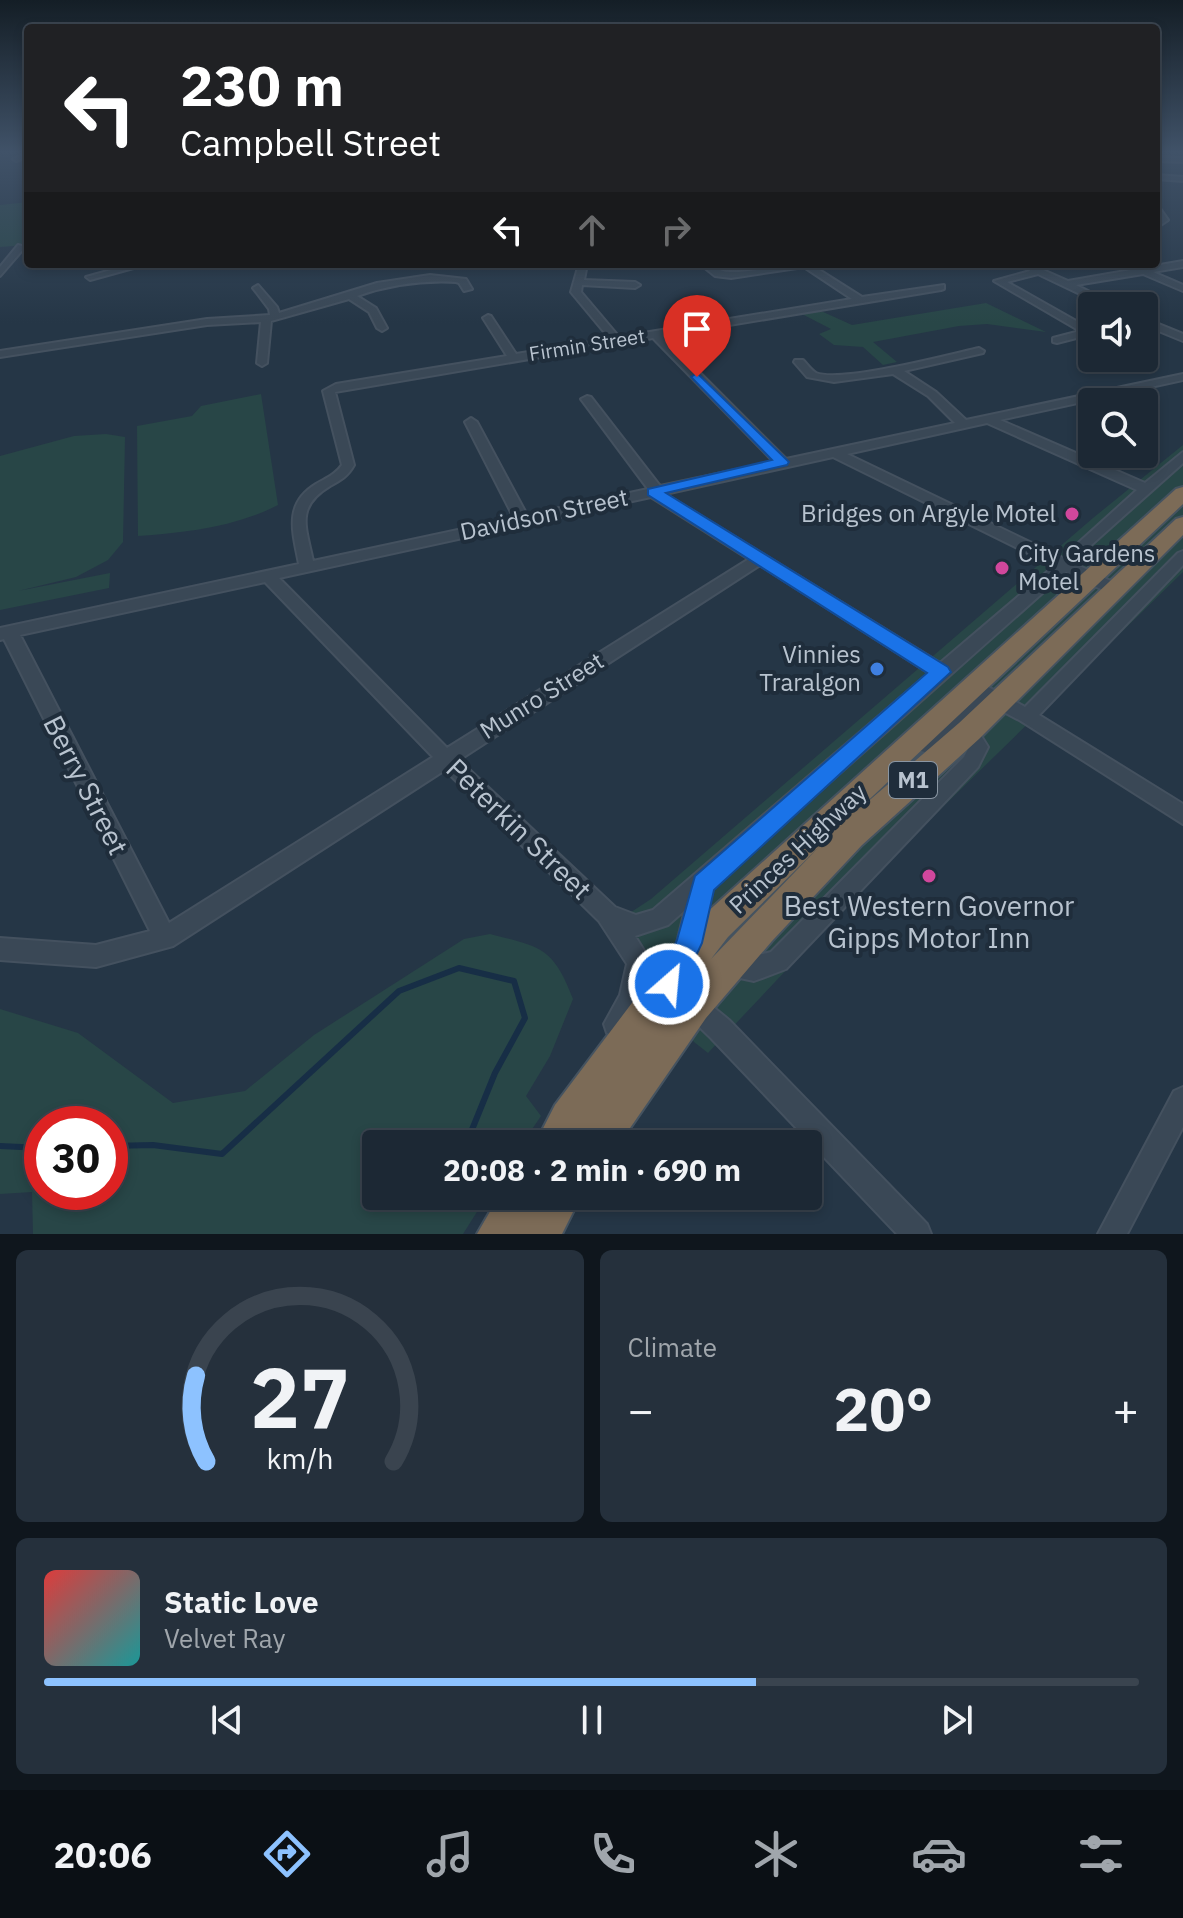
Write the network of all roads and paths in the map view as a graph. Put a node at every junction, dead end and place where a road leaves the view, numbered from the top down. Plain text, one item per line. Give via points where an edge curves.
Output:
1 (20, 247) edge
2 (1183, 264) edge
3 (127, 268) edge
4 (451, 268) edge
5 (582, 268) edge
6 (711, 268) edge
7 (777, 268) edge
8 (814, 268) edge
9 (1030, 268) edge
10 (1039, 271) junction
11 (1143, 271) junction
12 (0, 273) edge
13 (90, 277) dead end
14 (446, 277) junction
15 (578, 282) junction
16 (1068, 284) junction
17 (635, 285) dead end
18 (941, 287) dead end
19 (258, 288) dead end
20 (1183, 288) edge
21 (467, 289) dead end
22 (1084, 292) edge
23 (349, 295) junction
24 (861, 301) junction
25 (270, 318) junction
26 (488, 318) dead end
27 (1078, 325) edge
28 (382, 328) dead end
29 (1158, 328) edge
30 (655, 334) junction
31 (1078, 335) edge
32 (616, 340) junction
33 (1057, 340) dead end
34 (1183, 341) edge
35 (979, 351) dead end
36 (0, 354) edge
37 (513, 357) junction
38 (799, 362) dead end
39 (262, 363) dead end
40 (895, 370) junction
41 (1183, 377) edge
42 (587, 399) dead end
43 (987, 419) junction
44 (471, 422) dead end
45 (963, 424) junction
46 (833, 452) junction
47 (1183, 456) edge
48 (782, 462) junction
49 (1145, 488) junction
50 (655, 491) junction
51 (1183, 493) edge
52 (522, 519) junction
53 (1183, 523) edge
54 (1183, 556) edge
55 (759, 559) junction
56 (1064, 565) junction
57 (307, 566) junction
58 (269, 577) junction
59 (1103, 579) junction
60 (6, 633) edge
61 (941, 672) junction
62 (985, 694) junction
63 (1027, 716) junction
64 (959, 728) junction
65 (445, 758) junction
66 (895, 758) junction
67 (1183, 815) edge
68 (851, 835) junction
69 (703, 884) junction
70 (607, 914) junction
71 (706, 920) junction
72 (165, 938) junction
73 (0, 949) edge
74 (729, 966) junction
75 (681, 995) junction
76 (1183, 1100) edge
77 (574, 1130) edge
78 (578, 1130) edge
79 (514, 1210) edge
80 (552, 1210) edge
81 (499, 1234) edge
82 (539, 1234) edge
83 (917, 1234) edge
84 (1112, 1234) edge

1 - 12 street
2 - 11 street
3 - 13 street
4 - 14 street
5 - 15 street
6 - 7 street via 722,275
8 - 24 street
9 - 10 street
10 - 16 street
10 - 27 street via 999,281
11 - 16 street
11 - 20 street
14 - 21 street via 463,281
14 - 23 street via 377,282
15 - 17 street
15 - 32 street via 576,292
16 - 22 street
18 - 24 street, Firmin Street
19 - 25 street via 274,309
23 - 25 street
23 - 28 street via 373,310
24 - 30 street, Firmin Street
25 - 36 street via 107,335
25 - 39 street
26 - 37 street
29 - 34 street
30 - 32 street, Firmin Street
30 - 48 street
31 - 33 street
32 - 37 street, Firmin Street
35 - 40 street
37 - 57 street, Firmin Street via 329,391 348,465 341,476 306,495 298,508
38 - 40 street via 811,375 824,379
40 - 45 street via 932,394
41 - 43 street, Davidson Street
42 - 50 street
43 - 45 street, Davidson Street
43 - 49 street
44 - 52 street
45 - 46 street, Davidson Street
46 - 48 street, Davidson Street
46 - 56 street
47 - 49 street
48 - 50 street, Davidson Street
49 - 59 street via 1082,546
50 - 52 street, Davidson Street
50 - 55 street
51 - 59 highway, Princes Highway / M1
52 - 57 street, Davidson Street
53 - 59 highway, Princes Highway / M1
54 - 63 street
55 - 61 street
55 - 65 street, Munro Street
56 - 59 street
56 - 61 street
57 - 58 street, Davidson Street
58 - 60 street, Davidson Street
58 - 65 street, Peterkin Street
59 - 62 highway, Princes Highway / M1
60 - 72 street, Berry Street
61 - 69 street
62 - 63 street
62 - 64 highway, Princes Highway / M1
62 - 66 highway, Princes Highway / M1
63 - 67 street
64 - 66 street
64 - 68 highway, Princes Highway / M1
64 - 74 street via 979,747 971,762 778,961 754,969
65 - 70 street, Peterkin Street
65 - 72 street, Munro Street
66 - 71 highway, Princes Highway / M1
68 - 71 highway via 817,857 734,933
68 - 74 highway, Princes Highway / M1
69 - 70 street via 660,918 636,926
69 - 71 street
70 - 77 street, Peterkin Street via 639,962 636,986 627,1010 583,1075
71 - 75 highway, Princes Highway / M1
72 - 73 street, Munro Street via 96,956
74 - 75 highway, Princes Highway / M1
75 - 78 highway, M1
75 - 83 street
76 - 84 street
79 - 81 highway
80 - 82 highway

